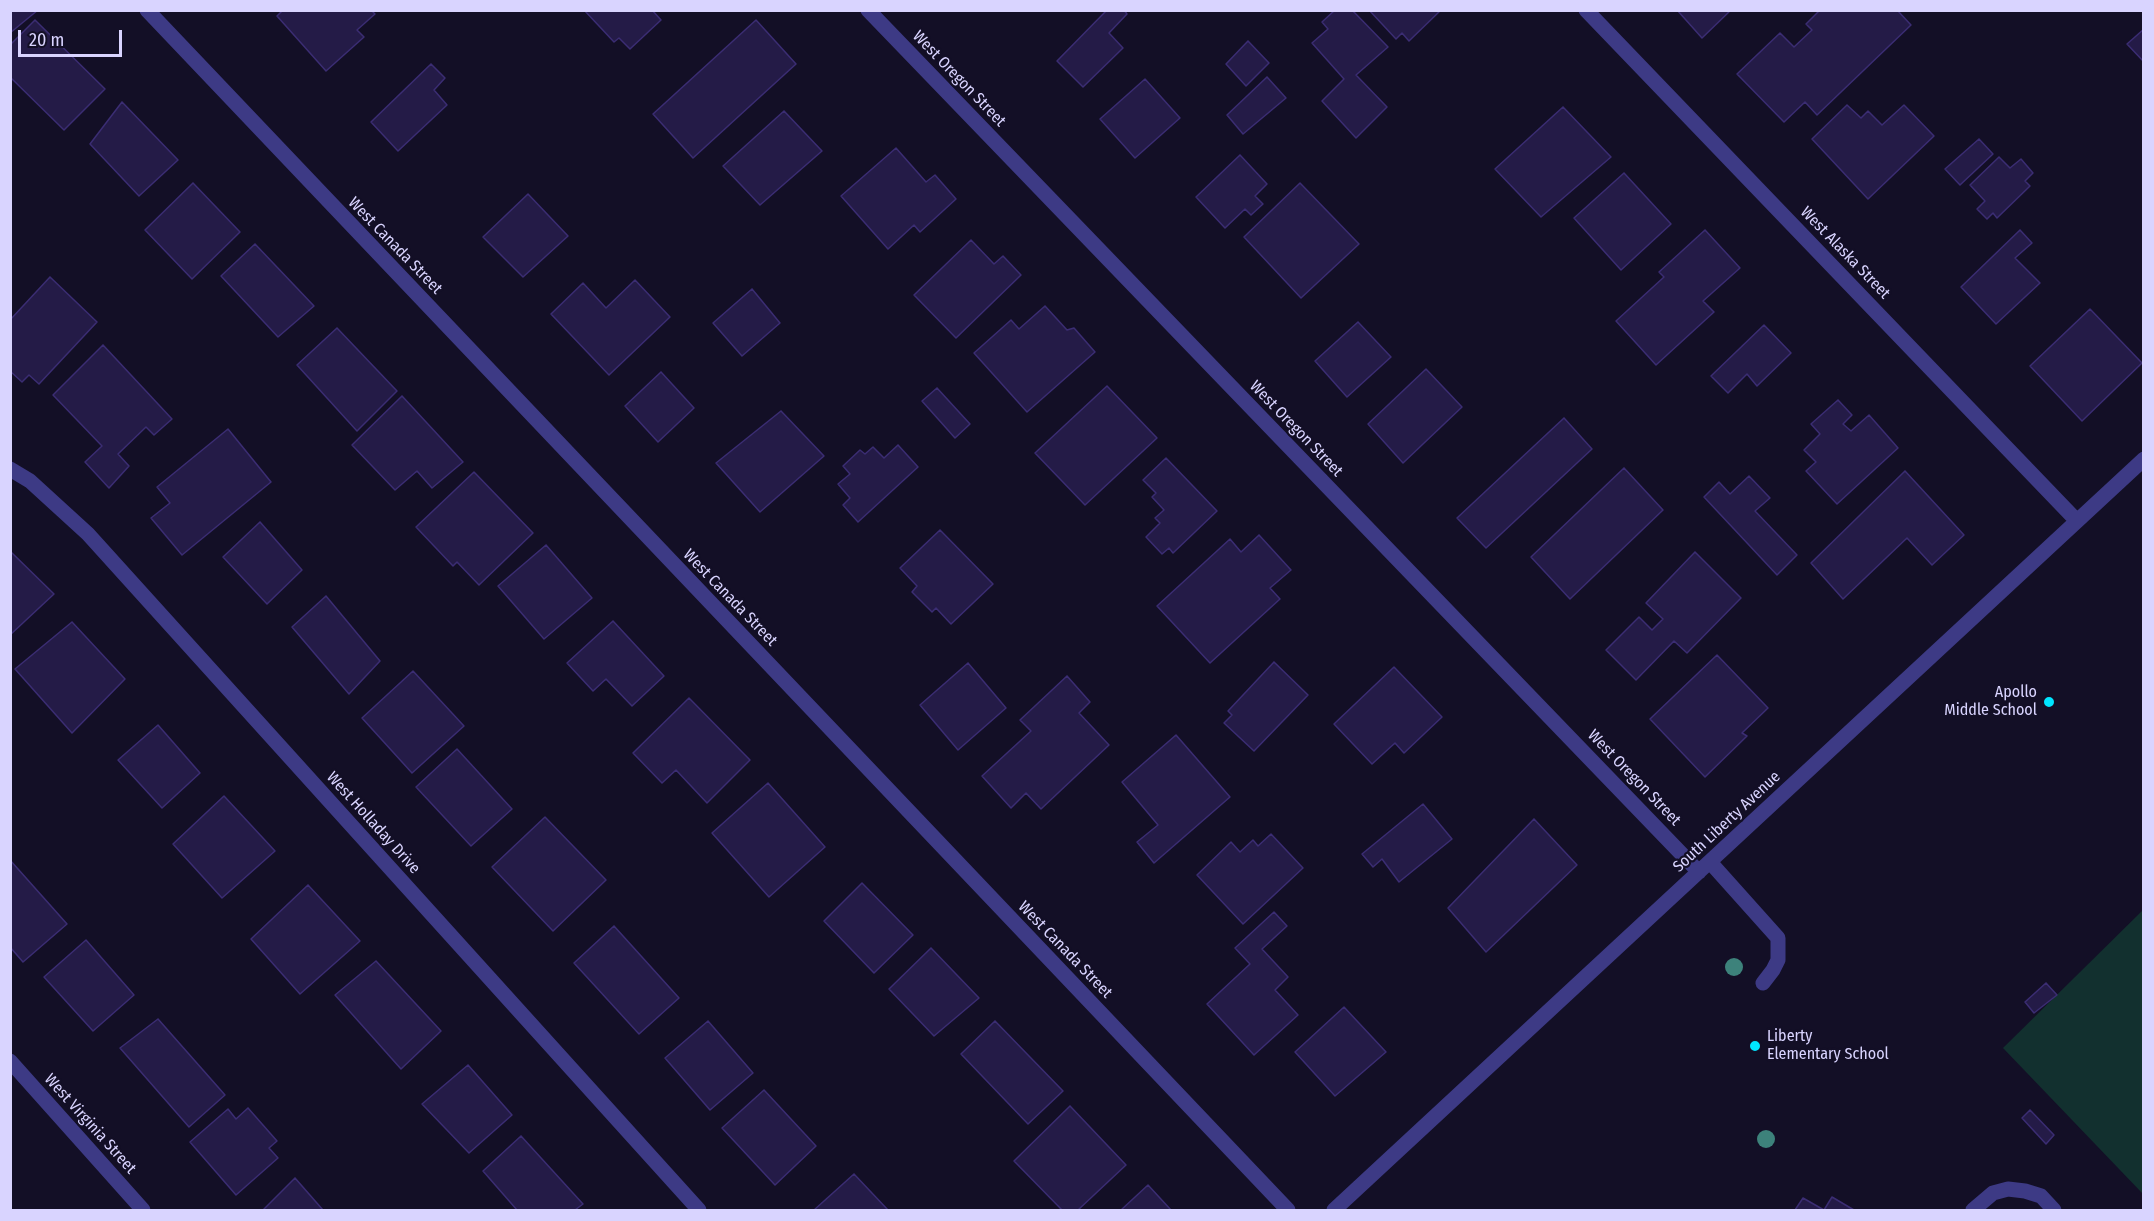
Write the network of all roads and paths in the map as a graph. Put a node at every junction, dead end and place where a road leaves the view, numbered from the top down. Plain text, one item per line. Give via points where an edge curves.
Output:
1 (147, 10) edge
2 (868, 10) edge
3 (1586, 10) edge
4 (2144, 459) edge
5 (10, 469) edge
6 (2078, 520) junction
7 (1704, 867) junction
8 (1763, 983) dead end
9 (10, 1061) edge
10 (143, 1210) edge
11 (699, 1210) edge
12 (1288, 1210) edge
13 (1334, 1210) edge
14 (1973, 1210) edge
15 (2054, 1210) edge

1 - 12 street, West Canada Street
2 - 7 street, West Oregon Street
3 - 6 street, West Alaska Street
4 - 6 street, South Liberty Avenue
5 - 11 street, West Holladay Drive via 30,481 88,534
6 - 7 street, South Liberty Avenue
7 - 8 street, West Oregon Street via 1778,938 1778,960
7 - 13 street, South Liberty Avenue
9 - 10 street, West Virginia Street
14 - 15 street via 1993,1193 2008,1189 2041,1196

